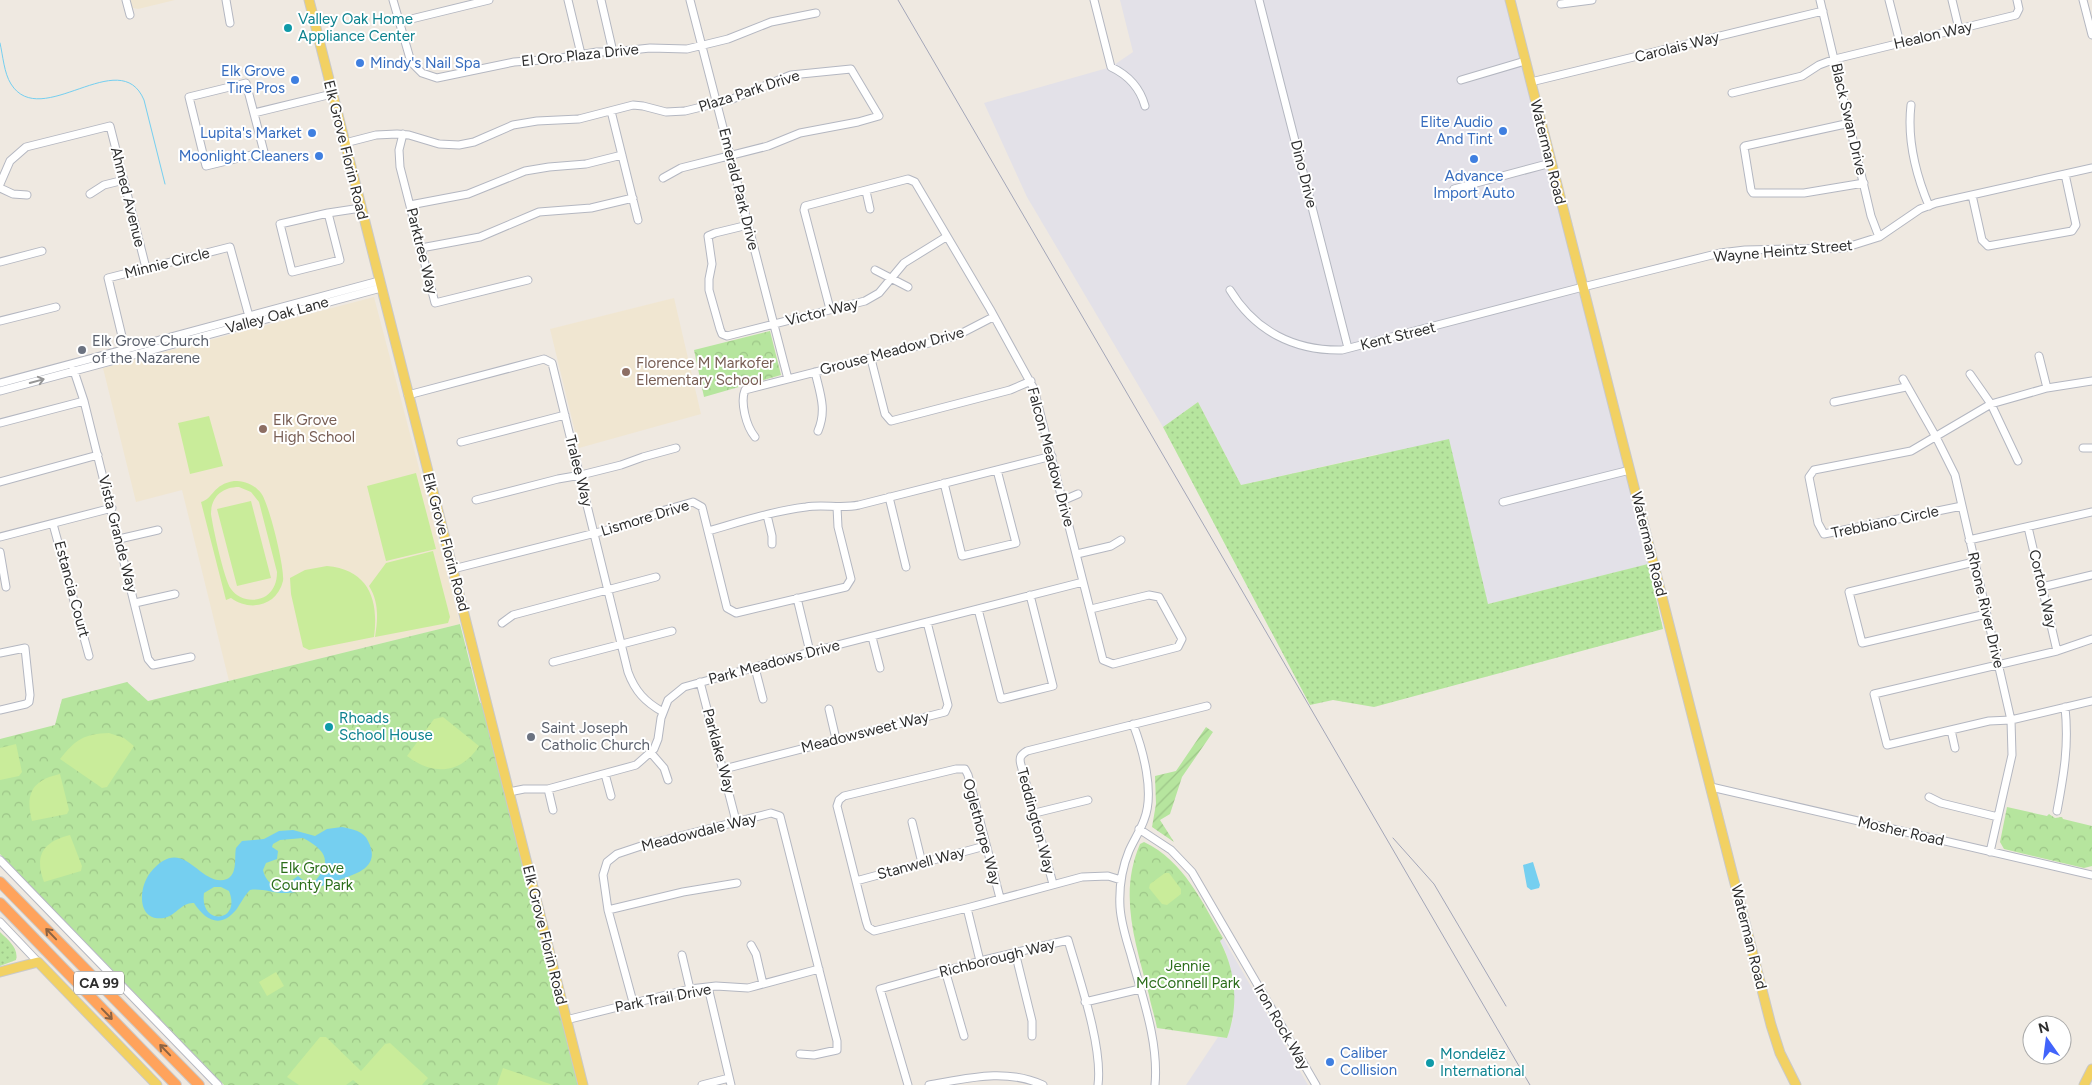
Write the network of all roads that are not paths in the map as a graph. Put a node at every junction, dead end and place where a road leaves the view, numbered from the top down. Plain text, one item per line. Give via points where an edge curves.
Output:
1 (126, 0) edge
2 (226, 0) edge
3 (309, 0) edge
4 (394, 0) edge
5 (489, 0) edge
6 (568, 0) edge
7 (601, 0) edge
8 (690, 0) edge
9 (1094, 0) edge
10 (1259, 0) edge
11 (1510, 0) edge
12 (1592, 0) edge
13 (1820, 0) edge
14 (1889, 0) edge
15 (1952, 0) edge
16 (2016, 0) edge
17 (2086, 0) edge
18 (1561, 4) dead end
19 (1823, 11) junction
20 (816, 13) dead end
21 (130, 15) dead end
22 (399, 22) junction
23 (230, 23) dead end
24 (1959, 29) junction
25 (2092, 35) edge
26 (1900, 43) junction
27 (702, 46) junction
28 (613, 52) junction
29 (581, 54) junction
30 (1834, 59) junction
31 (1526, 61) junction
32 (1461, 80) dead end
33 (1531, 82) junction
34 (1732, 93) dead end
35 (332, 94) junction
36 (717, 104) junction
37 (1911, 105) dead end
38 (1145, 106) dead end
39 (611, 111) junction
40 (254, 113) junction
41 (1850, 123) junction
42 (403, 134) junction
43 (345, 143) junction
44 (622, 155) junction
45 (730, 155) junction
46 (1551, 163) junction
47 (2092, 168) edge
48 (2065, 174) junction
49 (663, 178) dead end
50 (124, 180) junction
51 (1864, 183) junction
52 (0, 184) edge
53 (0, 188) edge
54 (1454, 189) dead end
55 (866, 191) junction
56 (90, 194) dead end
57 (1972, 195) junction
58 (27, 196) dead end
59 (632, 198) junction
60 (410, 205) junction
61 (1929, 206) junction
62 (361, 208) junction
63 (870, 209) dead end
64 (328, 213) junction
65 (638, 220) dead end
66 (748, 225) junction
67 (946, 237) junction
68 (1879, 237) junction
69 (421, 248) junction
70 (42, 251) dead end
71 (0, 262) edge
72 (146, 268) junction
73 (875, 270) dead end
74 (891, 278) junction
75 (528, 280) dead end
76 (380, 284) junction
77 (908, 287) dead end
78 (1583, 287) junction
79 (1230, 290) dead end
80 (56, 307) dead end
81 (830, 309) junction
82 (993, 317) junction
83 (250, 319) junction
84 (0, 321) edge
85 (774, 325) junction
86 (1348, 348) junction
87 (126, 353) junction
88 (2038, 356) dead end
89 (871, 359) junction
90 (73, 368) junction
91 (815, 372) junction
92 (1970, 374) dead end
93 (788, 379) junction
94 (1903, 379) dead end
95 (1031, 381) junction
96 (2092, 381) edge
97 (0, 383) edge
98 (1906, 387) junction
99 (2048, 388) junction
100 (0, 391) edge
101 (408, 395) junction
102 (84, 401) junction
103 (1834, 402) dead end
104 (1991, 404) junction
105 (565, 415) junction
106 (0, 423) edge
107 (818, 430) dead end
108 (755, 437) dead end
109 (1936, 437) junction
110 (461, 442) dead end
111 (676, 448) dead end
112 (2083, 448) dead end
113 (2092, 448) edge
114 (98, 455) junction
115 (1052, 456) junction
116 (2018, 461) dead end
117 (997, 470) junction
118 (1630, 470) junction
119 (581, 475) junction
120 (0, 482) edge
121 (944, 483) junction
122 (1078, 494) dead end
123 (889, 497) junction
124 (476, 500) dead end
125 (1064, 500) junction
126 (1504, 502) dead end
127 (1962, 506) junction
128 (837, 507) junction
129 (112, 508) junction
130 (2092, 512) edge
131 (767, 515) junction
132 (54, 524) junction
133 (2028, 526) junction
134 (158, 530) dead end
135 (708, 531) junction
136 (593, 533) junction
137 (0, 537) edge
138 (119, 539) junction
139 (1121, 540) dead end
140 (1969, 540) junction
141 (772, 544) dead end
142 (0, 552) edge
143 (1077, 554) junction
144 (1974, 562) junction
145 (906, 567) dead end
146 (453, 569) junction
147 (2092, 575) edge
148 (656, 578) dead end
149 (1084, 582) junction
150 (6, 587) dead end
151 (2042, 587) junction
152 (607, 590) junction
153 (175, 594) dead end
154 (1030, 595) junction
155 (797, 598) junction
156 (135, 603) junction
157 (978, 609) junction
158 (1091, 609) junction
159 (1986, 614) junction
160 (927, 622) junction
161 (502, 623) dead end
162 (672, 631) dead end
163 (872, 636) junction
164 (2092, 639) edge
165 (621, 645) junction
166 (2057, 651) junction
167 (810, 652) junction
168 (0, 653) edge
169 (89, 656) dead end
170 (191, 657) dead end
171 (553, 662) dead end
172 (1998, 665) junction
173 (755, 668) junction
174 (880, 668) dead end
175 (700, 682) junction
176 (763, 698) dead end
177 (2092, 701) edge
178 (1207, 706) dead end
179 (2065, 707) junction
180 (829, 709) dead end
181 (0, 710) edge
182 (663, 712) junction
183 (2011, 720) junction
184 (1133, 724) junction
185 (1951, 730) junction
186 (836, 739) junction
187 (1955, 748) dead end
188 (651, 752) junction
189 (724, 769) junction
190 (605, 774) junction
191 (668, 780) dead end
192 (1710, 787) junction
193 (548, 790) junction
194 (509, 792) junction
195 (611, 796) dead end
196 (1929, 796) dead end
197 (1088, 800) dead end
198 (553, 810) dead end
199 (2057, 811) dead end
200 (1035, 813) junction
201 (1998, 817) junction
202 (736, 821) junction
203 (912, 822) dead end
204 (1139, 829) junction
205 (985, 846) junction
206 (1990, 852) junction
207 (0, 860) edge
208 (922, 863) junction
209 (2092, 876) edge
210 (1121, 880) junction
211 (856, 881) junction
212 (0, 882) edge
213 (737, 882) dead end
214 (1053, 884) junction
215 (1000, 898) junction
216 (0, 903) edge
217 (967, 908) junction
218 (608, 910) junction
219 (0, 922) edge
220 (751, 945) dead end
221 (1016, 952) junction
222 (682, 955) dead end
223 (980, 960) junction
224 (38, 962) junction
225 (819, 969) junction
226 (945, 970) junction
227 (0, 972) edge
228 (763, 984) junction
229 (708, 987) junction
230 (1140, 988) junction
231 (690, 989) junction
232 (633, 1002) junction
233 (1086, 1002) junction
234 (566, 1020) junction
235 (964, 1036) dead end
236 (1032, 1036) dead end
237 (800, 1054) dead end
238 (2092, 1070) edge
239 (730, 1082) edge
240 (962, 1082) edge
241 (157, 1085) edge
242 (176, 1085) edge
243 (198, 1085) edge
244 (218, 1085) edge
245 (583, 1085) edge
246 (702, 1085) edge
247 (908, 1085) edge
248 (929, 1085) edge
249 (1043, 1085) edge
250 (1098, 1085) edge
251 (1155, 1085) edge
252 (1316, 1085) edge
253 (1796, 1085) edge
254 (2084, 1085) edge

1 - 21 street
2 - 23 street
3 - 35 main road, Elk Grove Florin Road
4 - 22 street, El Oro Plaza Drive
5 - 22 street
6 - 29 street
7 - 28 street
8 - 27 street, Emerald Park Drive
9 - 38 street via 1111,66 1136,86
10 - 86 street, Dino Drive
11 - 31 main road, Waterman Road
12 - 18 street
13 - 19 street, Black Swan Drive
14 - 26 street
15 - 24 street
16 - 24 street, Healon Way via 2019,9 2016,15
17 - 25 street
19 - 30 street, Black Swan Drive
19 - 33 street, Carolais Way
20 - 27 street, El Oro Plaza Drive via 771,22
22 - 29 street, El Oro Plaza Drive via 411,62 422,73 432,77 443,78 514,62
24 - 26 street, Healon Way
26 - 30 street, Healon Way
27 - 28 street, El Oro Plaza Drive via 681,50 650,48
27 - 36 street, Emerald Park Drive
28 - 29 street, El Oro Plaza Drive
30 - 34 street, Healon Way via 1802,76
30 - 41 street, Black Swan Drive
31 - 32 street
31 - 33 main road, Waterman Road
33 - 46 main road, Waterman Road
35 - 40 street
35 - 43 main road, Elk Grove Florin Road
36 - 39 street, Plaza Park Drive via 679,112 638,105
36 - 45 street, Emerald Park Drive
36 - 45 street, Plaza Park Drive via 791,75 851,68 879,116 800,132 768,146
37 - 61 street via 1910,134 1922,190
39 - 42 street, Plaza Park Drive via 567,121 519,124 474,142 460,144 440,144
39 - 44 street
40 - 40 street via 264,152 206,166 189,97 246,83
41 - 51 street, Black Swan Drive
41 - 51 street via 1745,146 1750,190 1753,193 1804,193
42 - 43 street, Plaza Park Drive via 376,135
42 - 60 street, Parktree Way via 399,161
43 - 62 main road, Elk Grove Florin Road
44 - 59 street
44 - 60 street via 586,164 525,170 468,194
45 - 49 street, Plaza Park Drive via 681,168
45 - 66 street, Emerald Park Drive
46 - 54 street
46 - 78 main road, Waterman Road
47 - 48 street, Wayne Heintz Street
48 - 57 street, Wayne Heintz Street
48 - 57 street via 2076,225 2072,231 1988,246 1982,240
50 - 52 street, Ahmed Avenue via 110,126 26,147 10,161
50 - 56 street via 104,185
50 - 72 street, Ahmed Avenue
51 - 68 street, Black Swan Drive
53 - 58 street
55 - 63 street
55 - 67 street, Falcon Meadow Drive via 908,179 915,182
55 - 81 street, Falcon Meadow Drive via 805,206
57 - 61 street, Wayne Heintz Street
59 - 65 street
59 - 69 street via 591,208 539,212 480,237
60 - 69 street, Parktree Way
61 - 68 street, Wayne Heintz Street
62 - 64 street
62 - 76 main road, Elk Grove Florin Road
64 - 64 street via 280,224 292,272 340,260
66 - 85 street, Emerald Park Drive
66 - 85 street, Victor Way via 708,236 712,264 709,290 720,329 725,335
67 - 74 street, Victor Way via 904,263
67 - 82 street, Falcon Meadow Drive
68 - 78 street, Wayne Heintz Street via 1844,248 1720,253
69 - 75 street, Parktree Way via 435,303
70 - 71 street
72 - 83 street, Minnie Circle via 230,247
72 - 87 street, Minnie Circle via 108,278
73 - 74 street
74 - 77 street
74 - 81 street, Victor Way via 870,299
76 - 83 street, Valley Oak Lane
76 - 101 main road, Elk Grove Florin Road
78 - 86 street, Kent Street
78 - 118 main road, Waterman Road
79 - 86 street, Kent Street via 1259,326 1279,338 1310,348
80 - 84 street
81 - 85 street, Victor Way
82 - 89 street, Grouse Meadow Drive via 950,338
82 - 95 street, Falcon Meadow Drive
83 - 87 street, Valley Oak Lane
85 - 93 street, Emerald Park Drive
87 - 90 street, Valley Oak Lane
88 - 99 street
89 - 91 street, Grouse Meadow Drive
89 - 95 street via 885,414 891,421 1010,390
90 - 97 street, Valley Oak Lane
100 -> 90 street, Valley Oak Lane
90 - 102 street, Vista Grande Way
91 - 93 street, Grouse Meadow Drive
91 - 107 street via 823,406
92 - 104 street
93 - 108 street, Grouse Meadow Drive via 745,390 741,399 749,428
94 - 98 street, Rhone River Drive
95 - 115 street, Falcon Meadow Drive
96 - 99 street
98 - 103 street
98 - 109 street, Rhone River Drive
99 - 104 street
101 - 105 street, Tralee Way via 544,359 552,363
101 - 146 main road, Elk Grove Florin Road
102 - 106 street
102 - 114 street, Vista Grande Way
104 - 109 street
104 - 116 street
105 - 110 street
105 - 119 street, Tralee Way
109 - 127 street, Rhone River Drive via 1955,475
109 - 127 street, Trebbiano Circle via 1911,450 1814,470 1809,476 1818,523 1824,534 1834,533
111 - 119 street via 622,466
112 - 113 street
114 - 120 street
114 - 129 street, Vista Grande Way
115 - 117 street
115 - 125 street, Falcon Meadow Drive
117 - 121 street
117 - 121 street via 1016,543 962,556
118 - 126 street
118 - 192 main road, Waterman Road
119 - 124 street
119 - 136 street, Tralee Way
121 - 123 street
122 - 125 street
123 - 128 street
123 - 145 street
125 - 143 street, Falcon Meadow Drive
127 - 140 street, Rhone River Drive
128 - 131 street via 809,506
128 - 155 street, Lismore Drive via 838,527 851,579 846,587
129 - 132 street
129 - 138 street, Vista Grande Way
130 - 133 street
131 - 135 street
131 - 141 street
132 - 137 street
132 - 169 street, Estancia Court
133 - 140 street
133 - 151 street, Corton Way
134 - 138 street
135 - 136 street, Lismore Drive via 702,507 693,502 635,523
135 - 155 street, Lismore Drive via 728,608 736,613
136 - 146 street, Lismore Drive
136 - 152 street, Tralee Way
138 - 156 street, Vista Grande Way
139 - 143 street via 1111,546
140 - 144 street, Rhone River Drive
142 - 150 street
143 - 149 street, Falcon Meadow Drive
144 - 159 street, Rhone River Drive
144 - 159 street via 1849,592 1862,643
146 - 194 main road, Elk Grove Florin Road
147 - 151 street
148 - 152 street
149 - 154 street, Park Meadows Drive
149 - 158 street, Falcon Meadow Drive
151 - 166 street, Corton Way
152 - 161 street via 513,615
152 - 165 street, Tralee Way
153 - 156 street
154 - 157 street, Park Meadows Drive
154 - 157 street via 1052,686 1001,699
155 - 167 street
156 - 170 street, Vista Grande Way via 150,663
157 - 160 street, Park Meadows Drive
158 - 158 street, Falcon Meadow Drive via 1149,594 1159,597 1182,639 1178,647 1114,664 1103,660
159 - 172 street, Rhone River Drive
160 - 163 street, Park Meadows Drive
160 - 186 street, Meadowsweet Way via 948,705 945,712
162 - 165 street
163 - 167 street, Park Meadows Drive
163 - 174 street
164 - 166 street
165 - 171 street
165 - 182 street, Tralee Way via 636,690
166 - 172 street
167 - 173 street, Park Meadows Drive
168 - 181 street via 25,648 30,695 26,704
172 - 183 street, Rhone River Drive
172 - 185 street via 1874,694 1887,745
173 - 175 street, Park Meadows Drive
173 - 176 street
175 - 182 street, Park Meadows Drive via 680,690 668,700
175 - 189 street, Parklake Way
177 - 179 street
178 - 184 street
179 - 183 street
179 - 199 street via 2067,755
180 - 186 street
182 - 188 street, Park Meadows Drive via 658,739
183 - 185 street via 1989,721
183 - 201 street, Rhone River Drive via 2012,755
184 - 200 street, Teddington Way via 1022,754 1020,759
184 - 204 street via 1149,788 1147,809
185 - 187 street
186 - 189 street, Meadowsweet Way
188 - 190 street via 636,765
188 - 191 street via 664,768
189 - 202 street, Parklake Way
190 - 193 street
190 - 195 street
192 - 206 street, Mosher Road
192 - 253 main road, Waterman Road via 1771,1026
193 - 194 street
193 - 198 street
194 - 234 main road, Elk Grove Florin Road
196 - 201 street via 1941,803
197 - 200 street
200 - 214 street, Teddington Way
201 - 206 street, Rhone River Drive
202 - 218 street, Meadowdale Way via 612,857 603,875
202 - 225 street, Meadowdale Way via 772,813 780,816
203 - 208 street
204 - 210 street
204 - 252 street, Iron Rock Way via 1171,850 1192,872
205 - 208 street, Stanwell Way
205 - 211 street, Oglethorpe Way via 965,769 844,796 837,806
205 - 215 street, Oglethorpe Way
206 - 209 street, Mosher Road
207 - 244 street
208 - 211 street, Stanwell Way
210 - 214 street via 1090,876
210 - 230 street via 1123,927
211 - 217 street via 867,924 874,931
243 -> 212 highway, CA 99
213 - 218 street
214 - 215 street
215 - 217 street
216 -> 242 highway, CA 99
217 - 223 street
218 - 232 street, Meadowdale Way
219 - 224 street
220 - 228 street
221 - 223 street, Richborough Way
221 - 233 street, Richborough Way via 1068,940
221 - 236 street via 1031,1016
222 - 231 street
223 - 226 street, Richborough Way
224 - 227 main road
224 - 241 main road
225 - 228 street, Park Trail Drive
225 - 237 street via 837,1050
226 - 235 street
226 - 247 street, Richborough Way via 880,990
228 - 229 street, Park Trail Drive via 742,988
229 - 231 street, Park Trail Drive
229 - 239 street
230 - 233 street
230 - 251 street via 1154,1049
231 - 232 street, Park Trail Drive
232 - 234 street, Park Trail Drive
233 - 250 street, Richborough Way via 1098,1059
234 - 245 main road, Elk Grove Florin Road
238 - 254 main road
239 - 246 street
240 - 248 street
240 - 249 street via 979,1075 1002,1074

